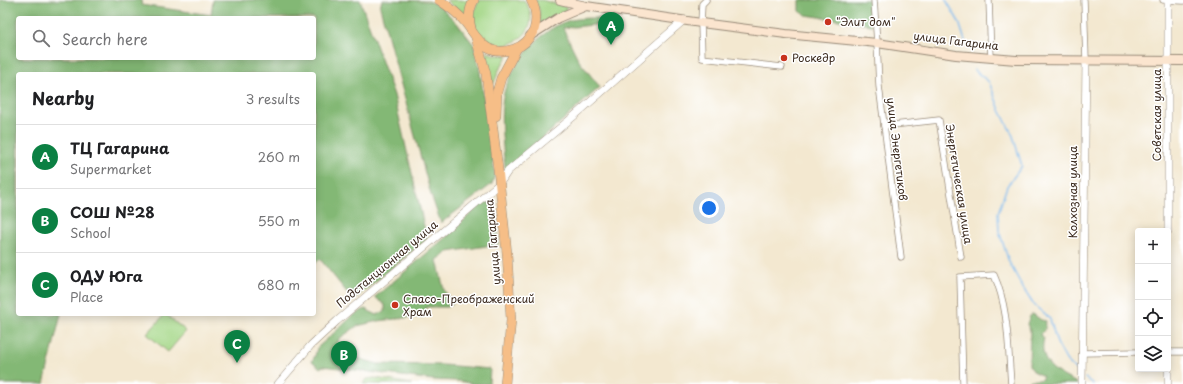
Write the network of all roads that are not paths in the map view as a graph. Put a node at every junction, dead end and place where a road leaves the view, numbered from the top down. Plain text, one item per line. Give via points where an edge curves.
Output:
1 (439, 0) edge
2 (474, 0) edge
3 (531, 0) edge
4 (560, 0) edge
5 (706, 0) edge
6 (874, 0) edge
7 (989, 0) edge
8 (1084, 0) edge
9 (1163, 0) edge
10 (1168, 0) edge
11 (1183, 0) edge
12 (586, 6) junction
13 (684, 20) junction
14 (700, 23) junction
15 (474, 36) junction
16 (530, 37) junction
17 (877, 43) junction
18 (517, 48) junction
19 (991, 58) junction
20 (1086, 60) junction
21 (1168, 60) junction
22 (1183, 61) edge
23 (782, 67) dead end
24 (884, 126) junction
25 (495, 145) junction
26 (500, 183) junction
27 (1168, 228) edge
28 (901, 257) dead end
29 (960, 257) dead end
30 (1135, 352) edge
31 (1171, 352) edge
32 (1183, 352) edge
33 (1082, 353) junction
34 (1168, 372) edge
35 (1082, 382) edge
36 (278, 384) edge
37 (505, 384) edge
38 (963, 384) edge
39 (1011, 384) edge
40 (1168, 384) edge

1 - 15 main road via 465,21
2 - 15 main road via 469,17
3 - 16 main road via 536,21
4 - 12 main road, улица Гагарина
5 - 14 street via 702,4
6 - 17 street, улица Энергетиков
7 - 19 street
8 - 20 street, Колхозная улица
9 - 10 street
10 - 11 street
10 - 21 street, Советская улица
12 - 13 main road, улица Гагарина
12 - 16 main road via 558,18
13 - 14 main road, улица Гагарина
13 - 26 street, Подстанционная улица via 508,171
14 - 17 main road, улица Гагарина
14 - 23 street via 702,58
15 - 18 main road via 490,49 508,51
15 - 25 main road via 486,74
16 - 18 main road
17 - 19 main road, улица Гагарина
17 - 24 street, улица Энергетиков
18 - 25 main road via 501,78 497,92
19 - 20 main road, улица Гагарина
20 - 21 main road, улица Гагарина
20 - 33 street, Колхозная улица
21 - 22 main road, улица Гагарина
21 - 27 street, Советская улица
24 - 28 street, улица Энергетиков
24 - 29 street, Энергетическая улица via 939,120
25 - 26 main road, улица Гагарина
26 - 36 street, Подстанционная улица via 337,321 311,345
26 - 37 main road, улица Гагарина via 511,320
30 - 33 street
31 - 32 street
33 - 35 street, Колхозная улица
34 - 40 street
38 - 39 street via 960,277 994,275 1000,288 1005,313

